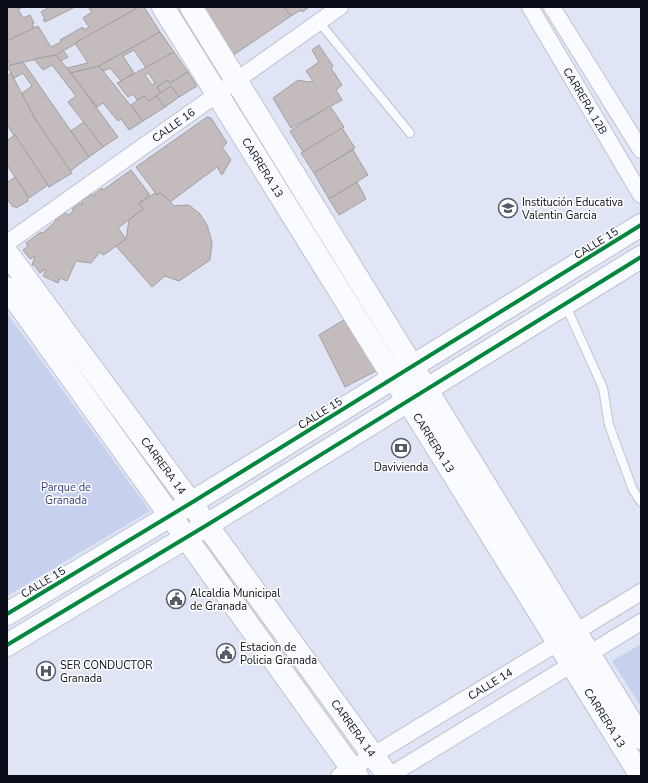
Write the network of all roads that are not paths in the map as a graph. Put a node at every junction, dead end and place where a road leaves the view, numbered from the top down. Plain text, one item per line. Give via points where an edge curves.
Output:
1 (163, 7) edge
2 (191, 7) edge
3 (340, 7) edge
4 (530, 7) edge
5 (552, 7) edge
6 (319, 22) junction
7 (236, 81) junction
8 (217, 94) junction
9 (410, 133) dead end
10 (641, 150) edge
11 (641, 195) edge
12 (641, 225) edge
13 (7, 243) edge
14 (7, 253) edge
15 (641, 257) edge
16 (7, 288) edge
17 (565, 303) junction
18 (412, 367) junction
19 (394, 378) junction
20 (426, 389) junction
21 (408, 401) junction
22 (641, 502) edge
23 (191, 503) junction
24 (170, 516) junction
25 (206, 525) junction
26 (186, 537) junction
27 (641, 592) edge
28 (7, 614) edge
29 (641, 622) edge
30 (566, 637) junction
31 (7, 645) edge
32 (580, 659) junction
33 (641, 738) edge
34 (373, 755) junction
35 (350, 773) edge
36 (389, 776) edge
37 (641, 776) edge

1 - 8 street, CARRERA 13
2 - 7 street, CARRERA 13
3 - 6 street, CALLE 16
4 - 11 street, CARRERA 12B
5 - 10 street, CARRERA 12B
6 - 7 street, CALLE 16
6 - 9 lane
7 - 8 street, CALLE 16
7 - 18 street, CARRERA 13
8 - 13 street, CALLE 16
8 - 19 street, CARRERA 13
12 - 18 street, CALLE 15
14 - 23 street, CARRERA 14
15 - 17 street
16 - 24 street, CARRERA 14
17 - 20 street
17 - 22 lane via 603,388 609,425 633,490
18 - 19 street, CALLE 15
18 - 20 street, CARRERA 13
19 - 21 street, CARRERA 13
19 - 23 street, CALLE 15
20 - 21 street
20 - 30 street, CARRERA 13
21 - 25 street
21 - 30 street, CARRERA 13
23 - 24 street, CALLE 15
23 - 25 street, CARRERA 14
24 - 26 street, CARRERA 14
24 - 28 street, CALLE 15
25 - 26 street
25 - 34 street, CARRERA 14
26 - 31 street
26 - 35 street, CARRERA 14
27 - 30 street, CALLE 14
29 - 32 street
30 - 32 street, CARRERA 13
30 - 34 street, CALLE 14
32 - 33 street, CARRERA 13
32 - 36 street
32 - 37 street, CARRERA 13
34 - 35 street, CALLE 14
34 - 36 street, CARRERA 14

